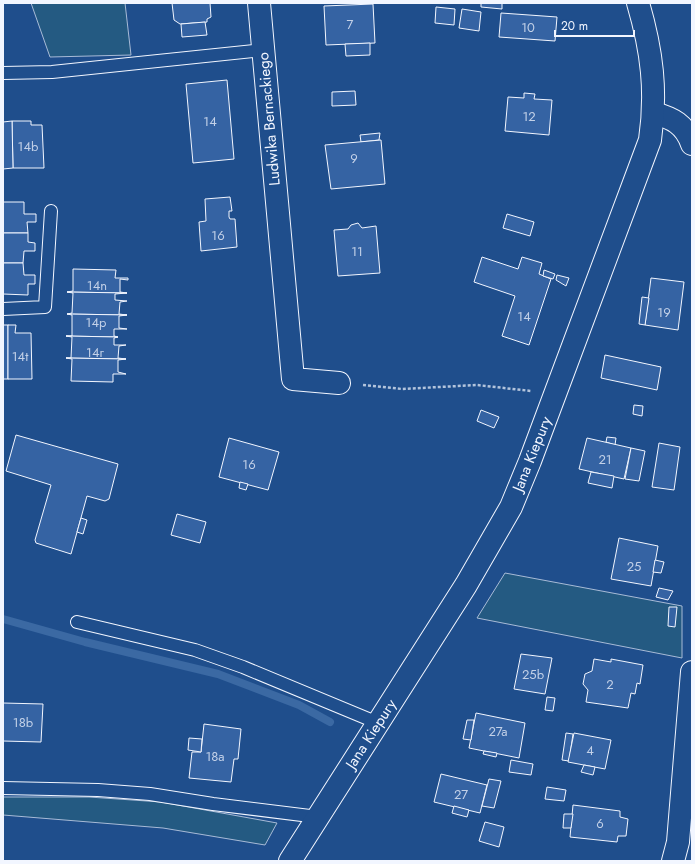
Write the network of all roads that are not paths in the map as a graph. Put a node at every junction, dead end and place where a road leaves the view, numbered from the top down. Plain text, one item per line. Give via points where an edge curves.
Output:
1 (260, 3) edge
2 (638, 3) edge
3 (263, 50) junction
4 (3, 73) edge
5 (654, 113) junction
6 (691, 138) edge
7 (50, 211) dead end
8 (3, 309) edge
9 (339, 383) road end
10 (76, 622) dead end
11 (692, 672) edge
12 (378, 723) junction
13 (3, 788) edge
14 (318, 817) junction
15 (290, 861) edge
16 (673, 861) edge

1 - 3 street, Ludwika Bernackiego
2 - 5 street, Jana Kiepury via 650,51
3 - 4 lane via 52,72
3 - 9 street, Ludwika Bernackiego via 293,379
5 - 6 street via 673,119
5 - 12 street, Jana Kiepury via 650,140 525,474 493,541
7 - 8 lane via 45,307
10 - 12 lane via 194,650 243,667
11 - 16 street via 678,842
12 - 14 street, Jana Kiepury
13 - 14 lane via 150,794
14 - 15 street, Jana Kiepury

